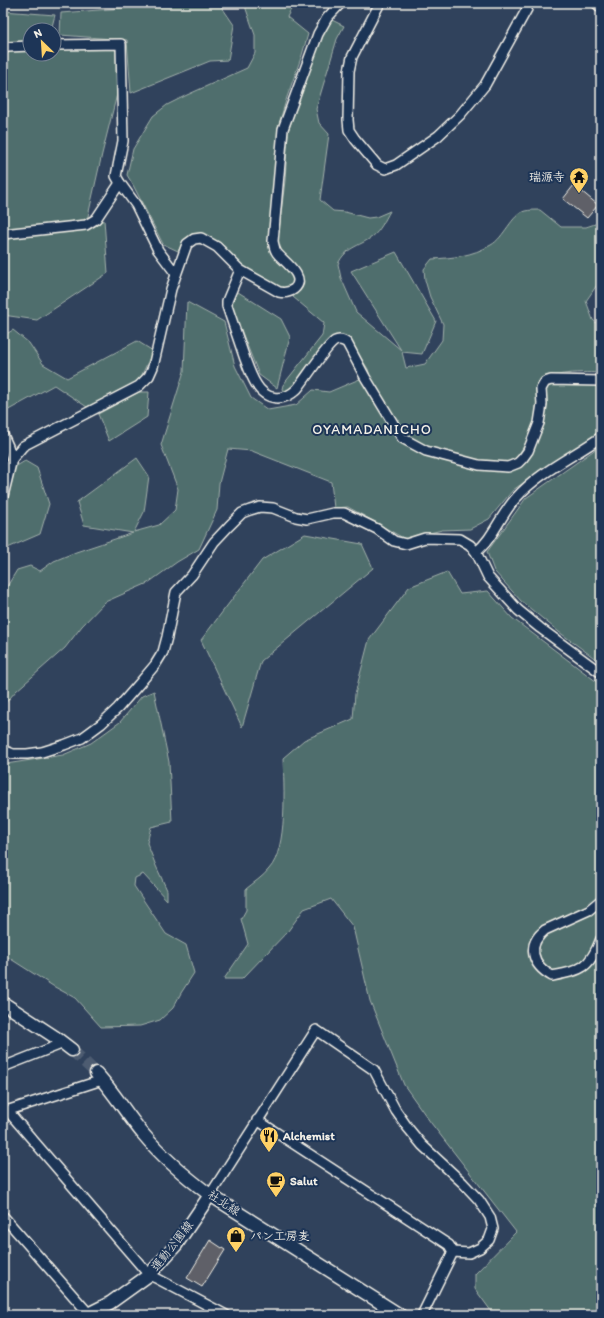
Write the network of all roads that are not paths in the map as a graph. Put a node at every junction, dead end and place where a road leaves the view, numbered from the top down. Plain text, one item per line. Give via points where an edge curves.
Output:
1 (341, 3) edge
2 (380, 3) edge
3 (528, 3) edge
4 (596, 3) edge
5 (601, 8) edge
6 (62, 45) edge
7 (22, 46) edge
8 (3, 49) edge
9 (120, 183) junction
10 (3, 234) edge
11 (240, 270) junction
12 (176, 274) junction
13 (601, 381) edge
14 (3, 435) edge
15 (601, 438) edge
16 (12, 459) junction
17 (3, 496) edge
18 (476, 552) junction
19 (601, 673) edge
20 (3, 750) edge
21 (601, 900) edge
22 (601, 939) edge
23 (3, 1003) edge
24 (68, 1047) joint
25 (3, 1067) edge
26 (99, 1077) joint
27 (5, 1111) edge
28 (257, 1120) junction
29 (210, 1195) junction
30 (3, 1216) edge
31 (453, 1252) junction
32 (149, 1275) junction
33 (88, 1315) edge
34 (226, 1315) edge
35 (400, 1315) edge
36 (422, 1315) edge

1 - 11 street via 327,18 318,34 283,129 273,241 277,253 294,269 298,282 294,289 279,292
2 - 3 street via 352,57 349,71 348,120 350,132 355,139 377,165 385,169 396,165 438,136 460,115 485,85
4 - 5 street
6 - 9 street via 121,44 122,141 116,176
7 - 8 street
9 - 10 street via 96,219 86,225
9 - 12 street via 136,205 158,250
11 - 12 street via 218,247 201,238 187,244
11 - 13 street via 227,300 228,306 249,371 262,391 274,398 292,394 329,345 338,340 344,341 402,438 426,451 480,465 513,466 523,458 534,437 542,404 541,389 545,382
12 - 16 street via 149,376 139,386 23,446
14 - 16 street
15 - 18 street via 525,488
16 - 17 street
18 - 19 street via 488,577 518,610
18 - 20 street via 460,539 425,538 406,544 394,541 377,529 344,513 307,519 273,508 260,507 242,513 214,542 192,575 176,592 162,652 151,670 113,713 82,738 64,746 28,754 13,754
21 - 22 street via 589,910 539,935 533,949 534,958 545,973 552,976 577,970 588,964 595,955
23 - 24 street
24 - 25 street
26 - 27 street
26 - 29 street, 社北線 via 155,1148 187,1178
27 - 32 street
28 - 29 street
28 - 31 street via 449,1245
28 - 31 street via 316,1030 374,1070 408,1128 479,1200 490,1217 493,1229 489,1240 469,1253
29 - 32 street, 運動公園線 via 176,1245
29 - 35 street, 社北線
30 - 33 street
31 - 36 street
32 - 33 street, 運動公園線 via 110,1303
32 - 34 street

